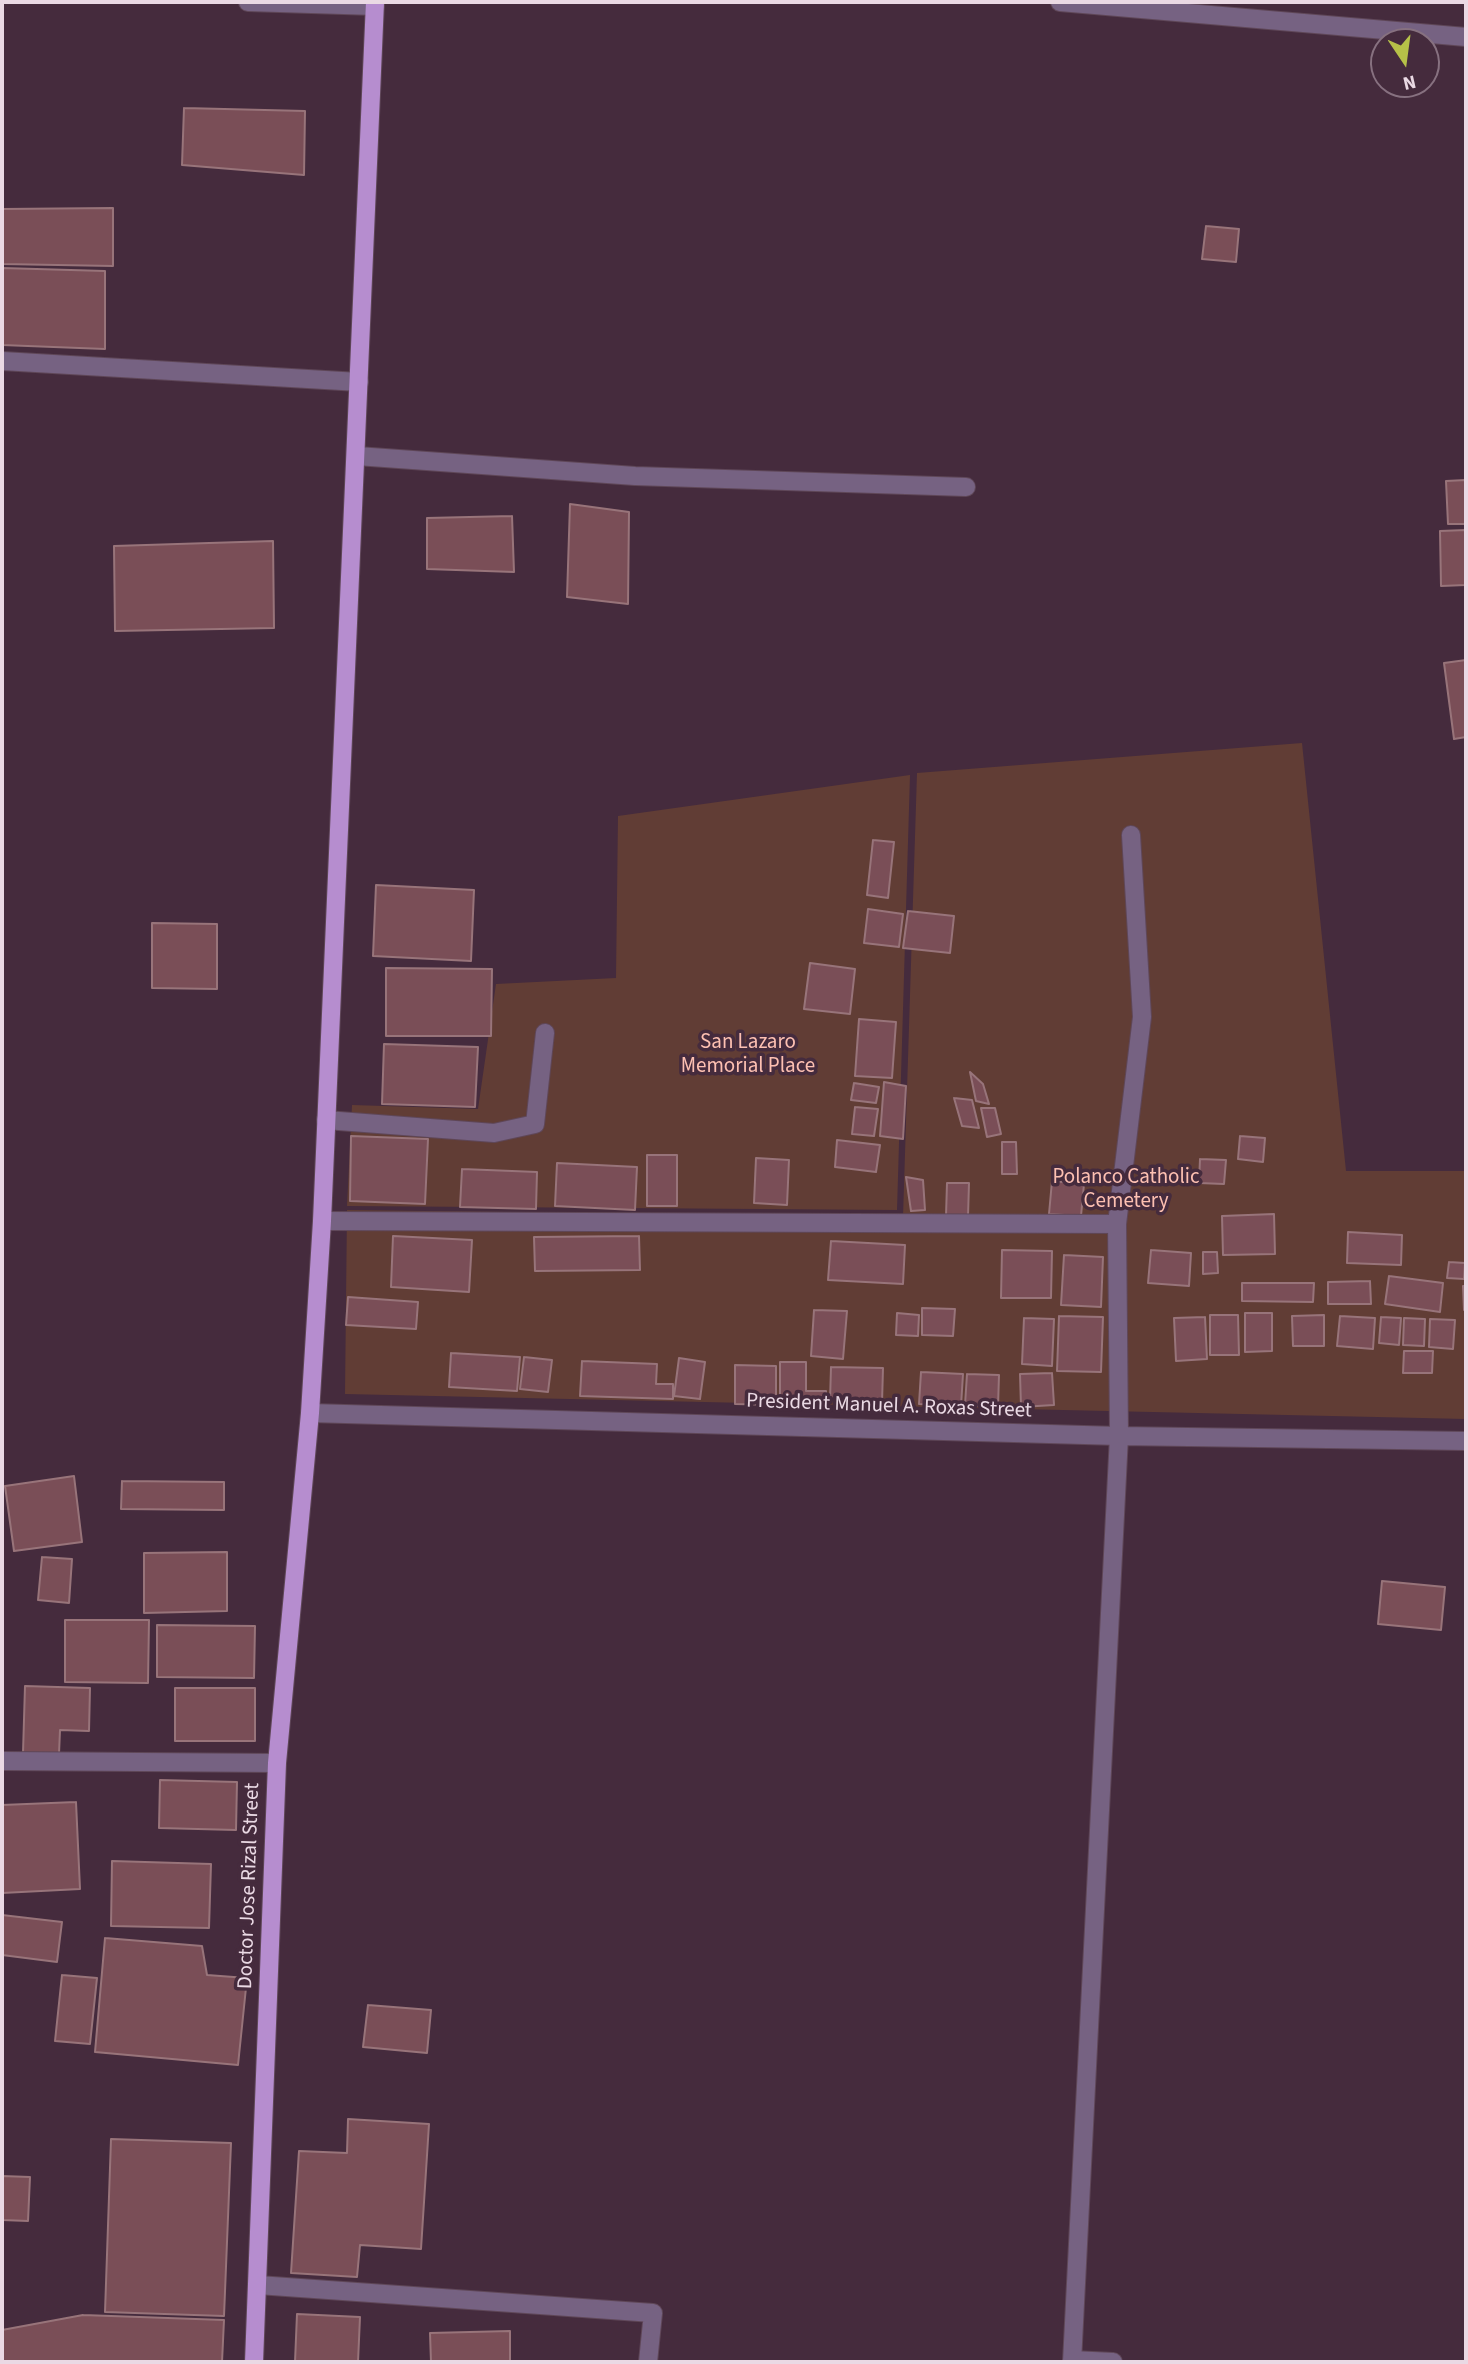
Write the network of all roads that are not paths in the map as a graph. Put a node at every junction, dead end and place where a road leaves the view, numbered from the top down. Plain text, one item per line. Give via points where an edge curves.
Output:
1 (248, 2) edge
2 (1060, 2) edge
3 (375, 4) edge
4 (1466, 37) edge
5 (2, 361) edge
6 (359, 382) junction
7 (357, 456) junction
8 (966, 487) dead end
9 (1131, 835) dead end
10 (545, 1033) dead end
11 (326, 1120) junction
12 (322, 1221) junction
13 (1117, 1224) junction
14 (310, 1413) junction
15 (1119, 1436) junction
16 (1466, 1441) edge
17 (2, 1761) edge
18 (277, 1763) junction
19 (258, 2285) junction
20 (1072, 2361) edge
21 (254, 2362) edge
22 (648, 2362) edge
23 (1112, 2362) edge

1 - 3 street
2 - 4 street
3 - 6 main road, Doctor Jose Rizal Street
5 - 6 street
6 - 7 main road, Doctor Jose Rizal Street
7 - 8 street via 635,477
7 - 11 main road, Doctor Jose Rizal Street
9 - 13 street via 1142,1017
10 - 11 street via 535,1124 494,1133
11 - 12 main road, Doctor Jose Rizal Street
12 - 13 street
12 - 14 main road, Doctor Jose Rizal Street
13 - 15 street
14 - 15 street, President Manuel A. Roxas Street
14 - 18 main road, Doctor Jose Rizal Street
15 - 16 street, President Manuel A. Roxas Street
15 - 20 street
17 - 18 street
18 - 19 main road, Doctor Jose Rizal Street
19 - 21 main road, Doctor Jose Rizal Street
19 - 22 street via 653,2313
20 - 23 street

